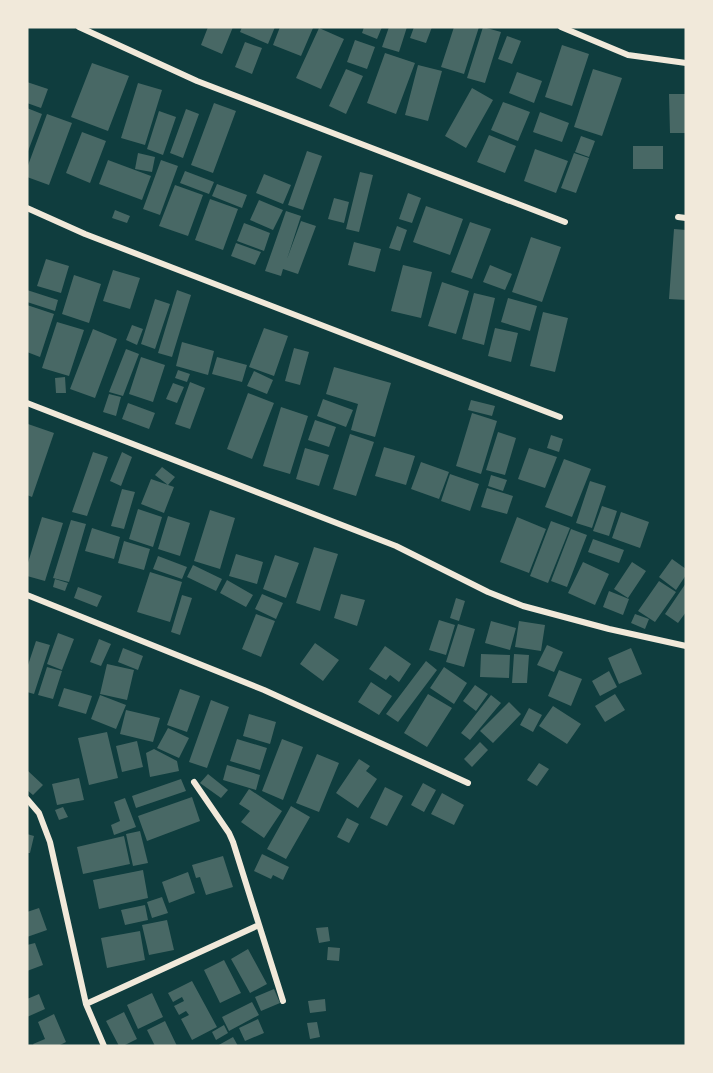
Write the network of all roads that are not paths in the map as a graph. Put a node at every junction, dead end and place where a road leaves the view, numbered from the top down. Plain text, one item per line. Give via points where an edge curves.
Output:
1 (79, 27) edge
2 (561, 27) edge
3 (686, 63) edge
4 (27, 208) edge
5 (678, 217) dead end
6 (686, 218) edge
7 (565, 222) dead end
8 (27, 403) edge
9 (560, 417) dead end
10 (27, 595) edge
11 (686, 646) edge
12 (194, 782) dead end
13 (468, 783) dead end
14 (27, 799) edge
15 (259, 925) junction
16 (283, 1001) dead end
17 (86, 1004) junction
18 (104, 1046) edge

1 - 7 street via 197,81
2 - 3 street via 628,55
4 - 9 street via 85,234
5 - 6 street
8 - 11 street via 396,546 523,606
10 - 13 street via 264,690
12 - 15 street via 229,833
14 - 17 street via 39,813 50,842
15 - 16 street
15 - 17 street
17 - 18 street

